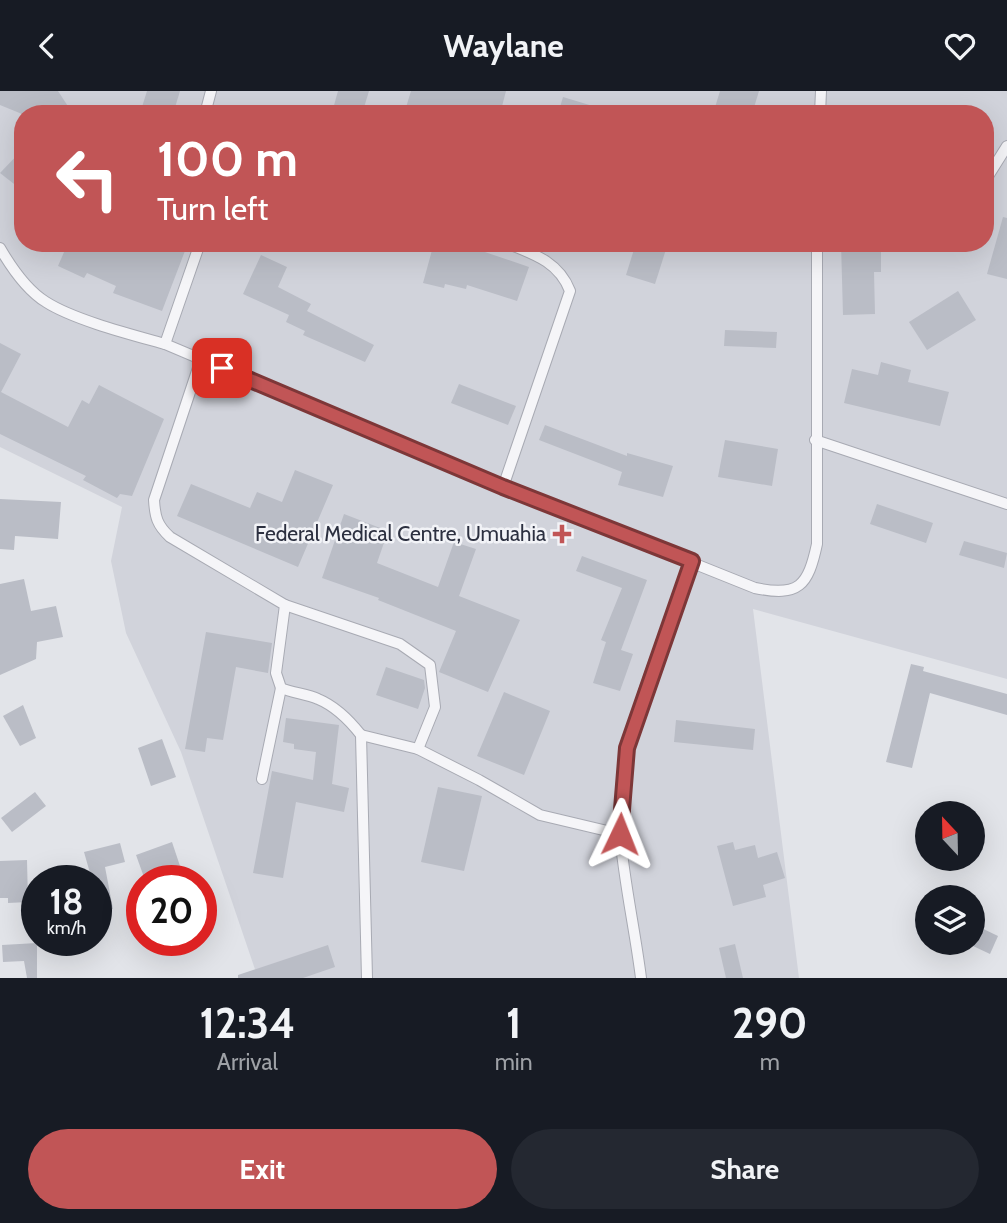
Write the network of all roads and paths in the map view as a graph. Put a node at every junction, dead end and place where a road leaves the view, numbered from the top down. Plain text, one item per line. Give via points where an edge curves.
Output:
1 (1007, 146) edge
2 (994, 167) edge
3 (0, 248) edge
4 (197, 252) edge
5 (530, 252) edge
6 (817, 252) edge
7 (165, 344) junction
8 (201, 359) junction
9 (815, 440) junction
10 (503, 487) junction
11 (1007, 504) edge
12 (692, 561) junction
13 (285, 604) junction
14 (281, 688) junction
15 (361, 735) junction
16 (418, 749) junction
17 (262, 779) dead end
18 (620, 834) junction
19 (367, 978) edge
20 (640, 978) edge

1 - 2 lane
3 - 7 lane via 11,267 46,302
4 - 7 lane
5 - 10 lane via 564,275 570,291
6 - 9 lane
7 - 8 lane
8 - 10 lane
8 - 13 lane via 154,500 158,526
9 - 11 lane
9 - 12 lane via 817,544 810,572 798,588 780,593 755,588
10 - 12 lane
12 - 18 lane via 627,748
13 - 14 lane via 276,673
13 - 16 lane via 400,644 430,665 435,707
14 - 15 lane via 317,698 349,720
14 - 17 lane
15 - 16 lane
15 - 19 lane
16 - 18 lane via 540,815
18 - 20 lane

